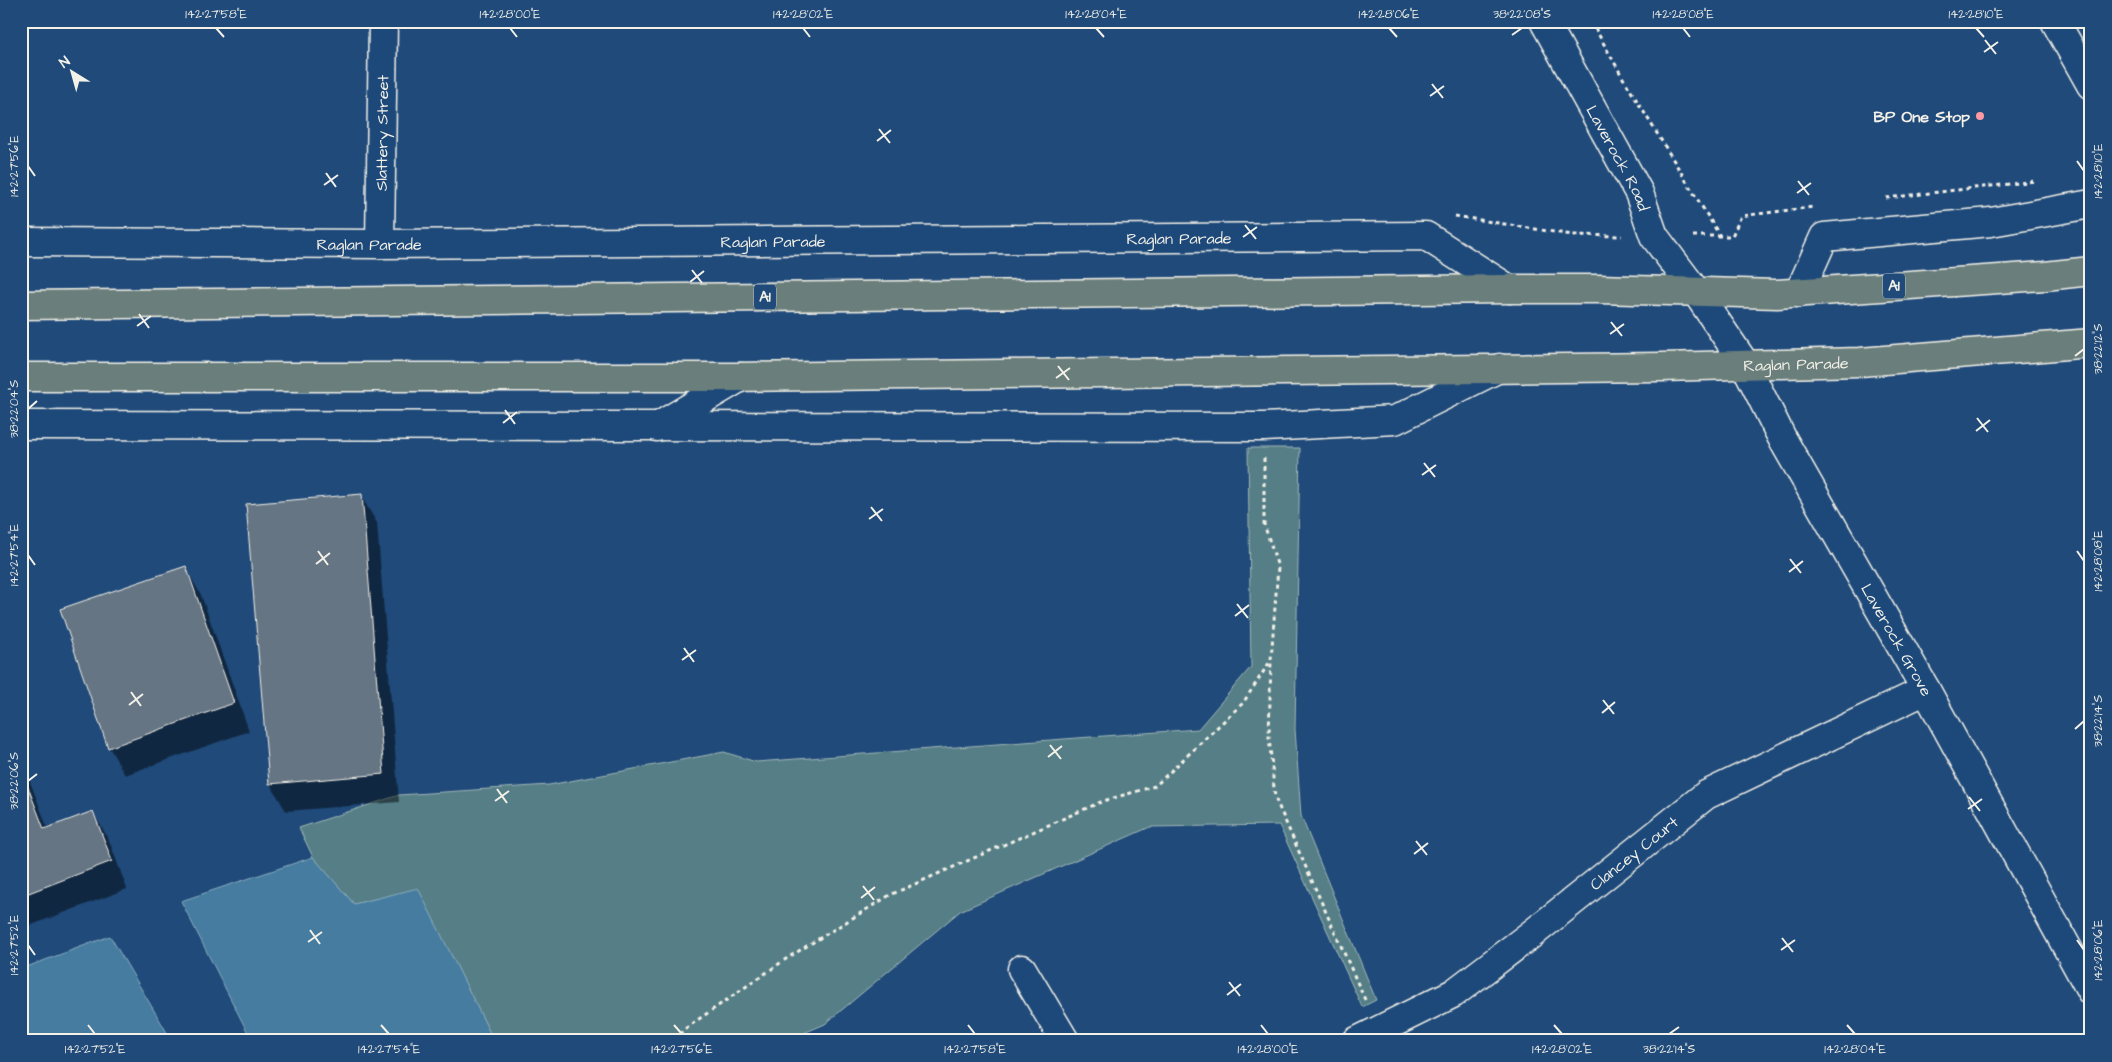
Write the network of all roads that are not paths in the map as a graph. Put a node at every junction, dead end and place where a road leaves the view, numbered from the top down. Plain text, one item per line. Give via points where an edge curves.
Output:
1 (383, 21) edge
2 (1544, 21) edge
3 (2055, 21) edge
4 (2091, 85) edge
5 (2091, 204) edge
6 (21, 242) edge
7 (380, 244) junction
8 (2091, 271) edge
9 (1509, 288) junction
10 (1697, 293) junction
11 (1799, 293) junction
12 (21, 305) edge
13 (2091, 343) edge
14 (1745, 364) junction
15 (1500, 368) junction
16 (21, 377) edge
17 (741, 377) junction
18 (21, 425) edge
19 (657, 427) junction
20 (1926, 690) junction
21 (1022, 969) dead end
22 (2091, 991) edge
23 (1368, 1035) edge
24 (1065, 1041) edge

1 - 7 street, Slattery Street
2 - 10 street, Laverock Road via 1639,193 1654,236
3 - 4 street
5 - 11 street via 1991,222 1824,238
6 - 7 street, Raglan Parade
7 - 9 street, Raglan Parade via 1426,236
8 - 11 highway, A1
9 - 10 highway, A1
9 - 12 highway, A1
10 - 11 highway, A1
10 - 14 street, Laverock Grove
13 - 14 highway, Raglan Parade via 1860,362
14 - 15 highway, Raglan Parade
14 - 20 street, Laverock Grove via 1783,440
15 - 17 highway, Raglan Parade
15 - 19 street, Raglan Parade via 1395,420 1264,428
16 - 17 highway, Raglan Parade
17 - 19 street
18 - 19 street, Raglan Parade
20 - 22 street, Laverock Grove
20 - 23 street, Clancey Court via 1706,795 1454,993
21 - 24 street

